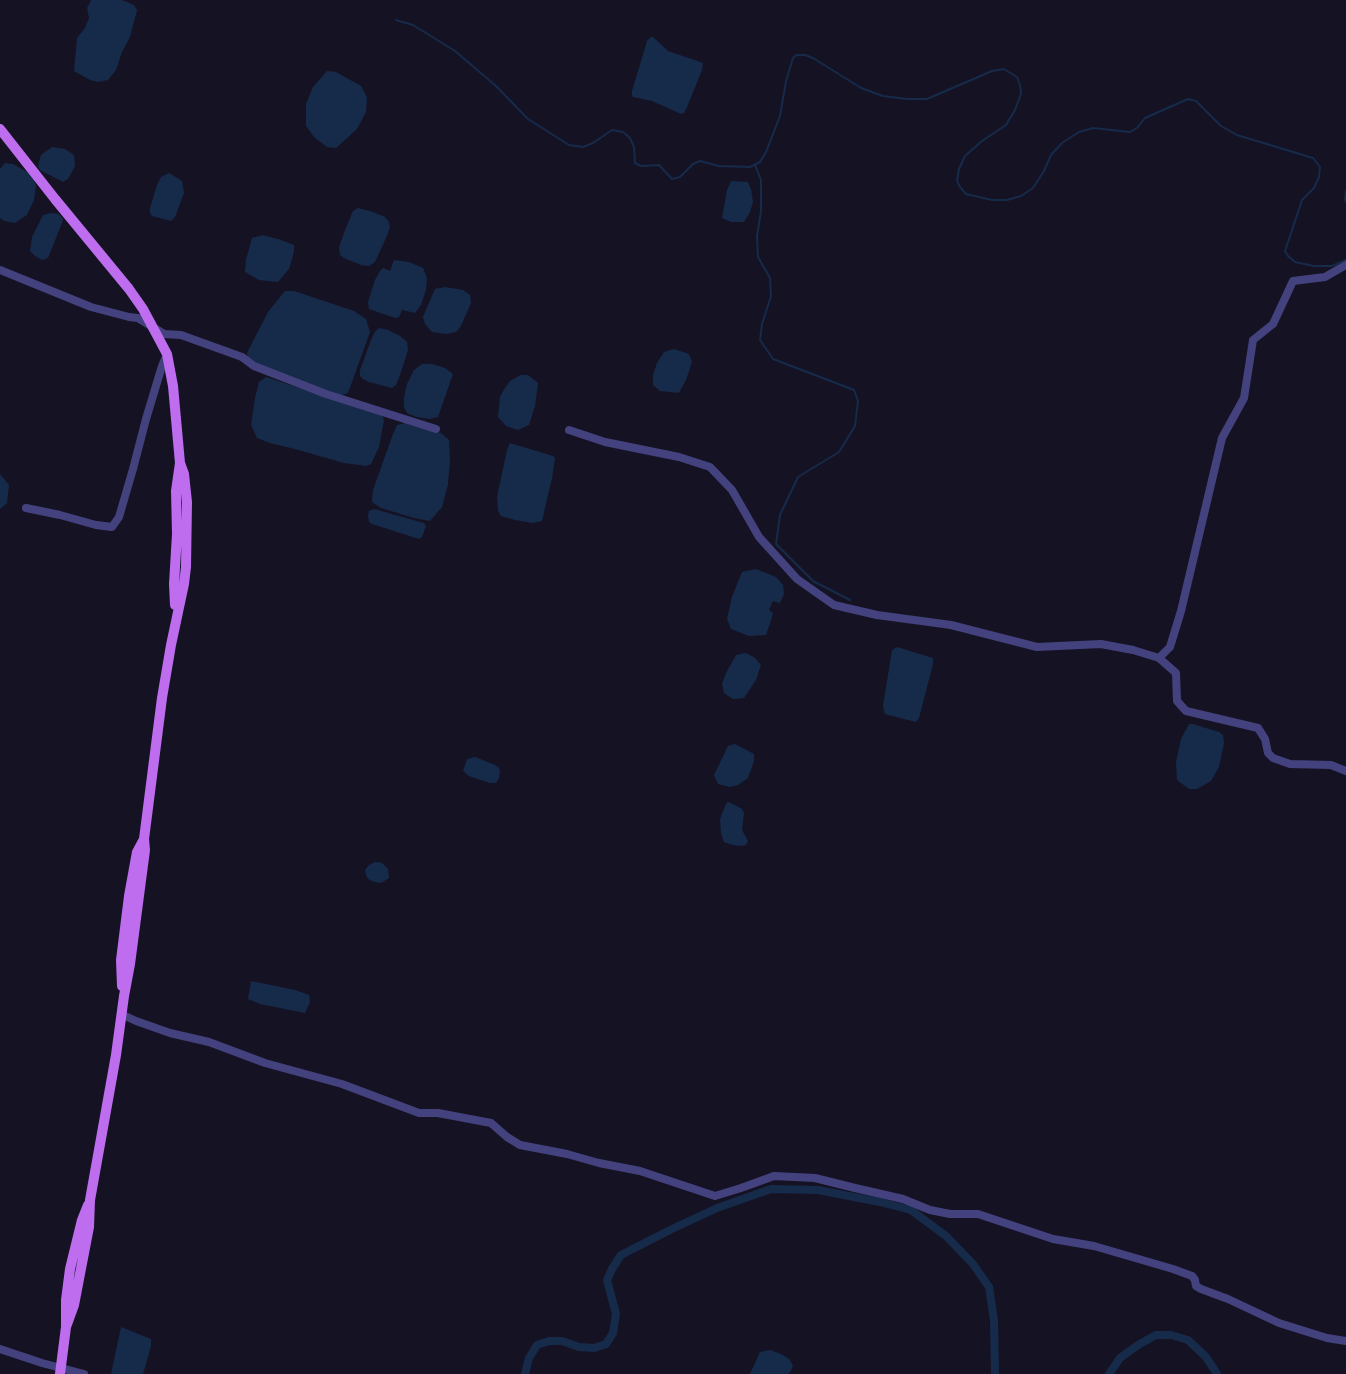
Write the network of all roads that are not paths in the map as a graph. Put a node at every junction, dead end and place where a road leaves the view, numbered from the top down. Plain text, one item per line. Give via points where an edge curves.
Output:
1 (0, 128) edge
2 (1346, 265) edge
3 (0, 270) edge
4 (153, 326) junction
5 (167, 354) junction
6 (436, 429) dead end
7 (569, 430) dead end
8 (26, 508) dead end
9 (1159, 658) junction
10 (1346, 771) edge
11 (121, 1014) junction
12 (1346, 1341) edge
13 (0, 1349) edge
14 (60, 1370) edge
15 (84, 1374) edge

1 - 4 main road via 129,289
2 - 9 street via 1326,277 1293,281 1273,324 1253,340 1244,398 1222,438 1181,611 1170,647
3 - 4 street via 91,307 138,318
4 - 5 main road
4 - 6 street via 164,334 181,335 242,357 254,366 326,394
5 - 8 street via 119,517 112,527
5 - 11 main road via 173,386 180,463 184,474 187,530 185,578 164,691 144,839 137,852 134,866 121,960 124,996
7 - 9 street via 605,442 679,457 710,467 732,490 759,537 797,579 834,605 877,616 951,625 1037,647 1101,644
9 - 10 street via 1176,673 1177,701 1186,711 1258,728 1265,739 1268,753 1273,758 1290,764 1332,765
11 - 12 street via 170,1033 209,1042 265,1063 342,1084 419,1113 438,1113 491,1124 520,1145 640,1171 715,1196 774,1176 815,1178 903,1199 930,1210 950,1214 978,1214 1053,1239 1094,1246 1174,1269 1192,1276 1196,1286 1201,1289 1279,1323 1327,1338
11 - 14 main road via 90,1200 89,1227 74,1305 66,1327
13 - 14 street
14 - 15 street

